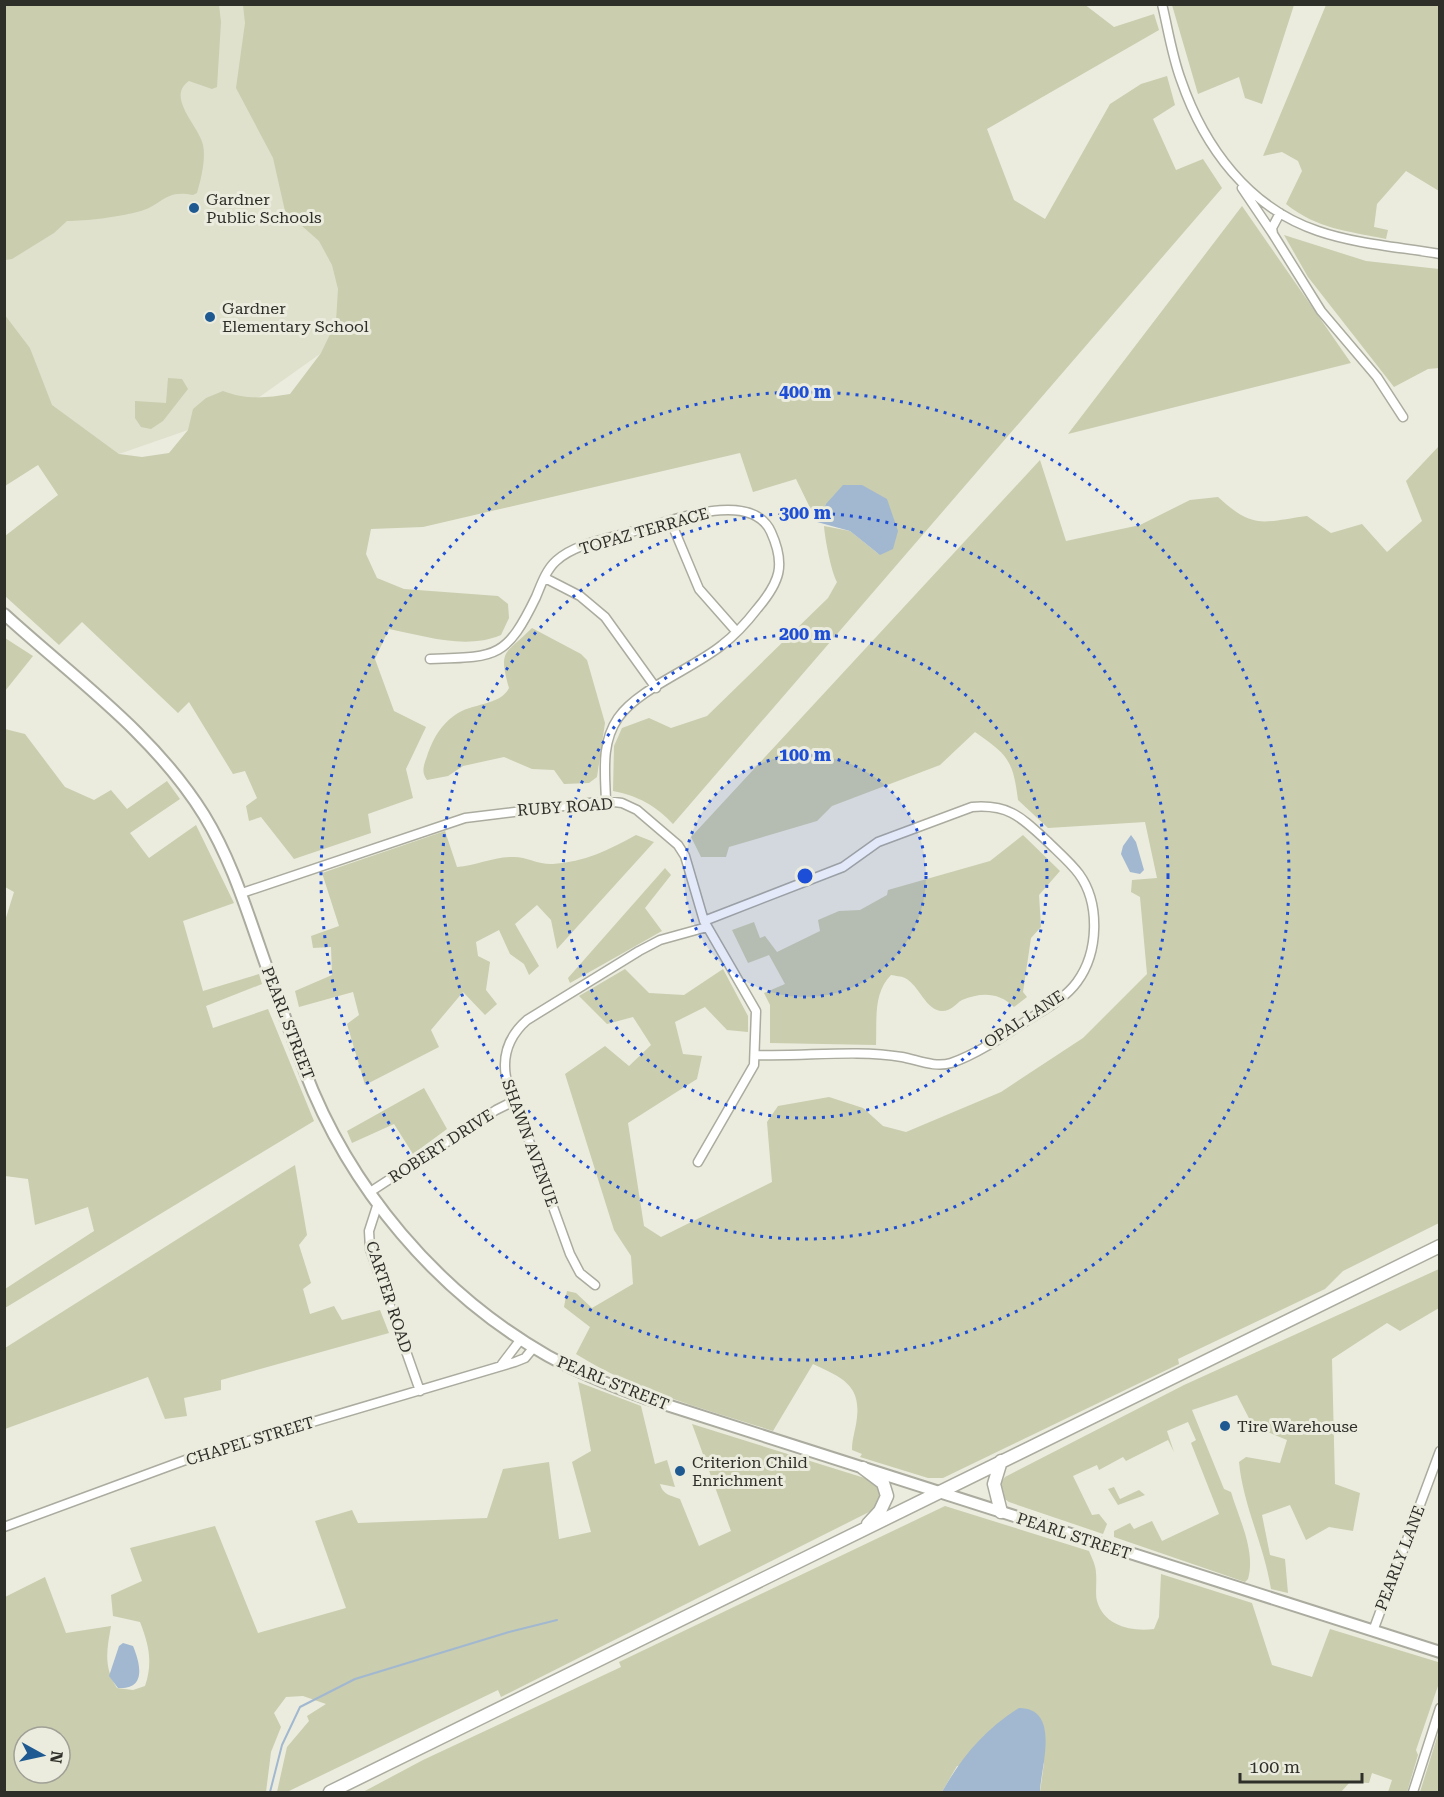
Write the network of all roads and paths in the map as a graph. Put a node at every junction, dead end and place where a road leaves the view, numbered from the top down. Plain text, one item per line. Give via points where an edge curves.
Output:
1 (1162, 4) edge
2 (1235, 177) junction
3 (1280, 213) junction
4 (1273, 234) junction
5 (1440, 254) edge
6 (1403, 417) dead end
7 (671, 522) junction
8 (545, 578) junction
9 (4, 614) edge
10 (736, 632) junction
11 (430, 658) dead end
12 (656, 688) junction
13 (606, 801) junction
14 (242, 893) junction
15 (706, 924) junction
16 (756, 1055) junction
17 (514, 1101) junction
18 (698, 1162) dead end
19 (370, 1192) junction
20 (378, 1203) junction
21 (1440, 1246) edge
22 (595, 1285) dead end
23 (521, 1339) junction
24 (534, 1347) junction
25 (499, 1366) junction
26 (420, 1390) junction
27 (1440, 1451) edge
28 (1001, 1461) junction
29 (863, 1468) junction
30 (940, 1492) junction
31 (1001, 1512) junction
32 (4, 1527) edge
33 (860, 1532) junction
34 (1373, 1631) junction
35 (1440, 1652) edge
36 (1440, 1708) edge
37 (330, 1792) edge
38 (1413, 1792) edge

1 - 2 street via 1180,78 1193,112
2 - 3 street
2 - 4 street
3 - 4 street
3 - 5 street via 1339,237
4 - 6 street via 1321,311 1377,377
7 - 8 street, TOPAZ TERRACE via 576,550 556,561
7 - 10 street via 699,589
7 - 10 street, TOPAZ TERRACE via 732,508 769,528 780,565 774,589
8 - 11 street, TOPAZ TERRACE via 510,642 492,655
8 - 12 street via 580,596 605,617
9 - 14 main road, PEARL STREET via 124,718 168,764 216,836
10 - 12 street, TOPAZ TERRACE
12 - 13 street, TOPAZ TERRACE via 620,716 609,733
13 - 14 street, RUBY ROAD via 473,816
13 - 15 street, RUBY ROAD via 637,810 678,845
14 - 19 main road, PEARL STREET via 312,1087 342,1149
15 - 16 street, RUBY ROAD via 756,1011
15 - 16 street, OPAL LANE via 843,867 878,842 980,806 1004,808 1018,815 1079,874 1089,895 1094,931 1086,966 1077,982 1061,998 1010,1032 951,1063 934,1064 883,1054
15 - 17 street, SHAWN AVENUE via 639,951 520,1026 505,1059
16 - 18 street, RUBY ROAD via 751,1073
17 - 19 street, ROBERT DRIVE
17 - 22 street, SHAWN AVENUE via 574,1263
19 - 20 main road, PEARL STREET
20 - 23 main road, PEARL STREET via 409,1243 441,1275
20 - 26 street, CARTER ROAD via 369,1231 370,1249
21 - 28 highway
23 - 24 main road, PEARL STREET
23 - 25 street
24 - 25 street, CHAPEL STREET via 525,1358
24 - 29 main road, PEARL STREET via 581,1373 636,1395
25 - 26 street, CHAPEL STREET
26 - 32 street, CHAPEL STREET via 181,1461
27 - 34 street, PEARLY LANE
28 - 30 highway
28 - 31 highway via 994,1484
29 - 30 main road, PEARL STREET
29 - 33 highway via 883,1483 887,1496 880,1511
30 - 31 main road, PEARL STREET
30 - 33 highway
31 - 34 main road, PEARL STREET
33 - 37 highway
34 - 35 main road, PEARL STREET
36 - 38 street

